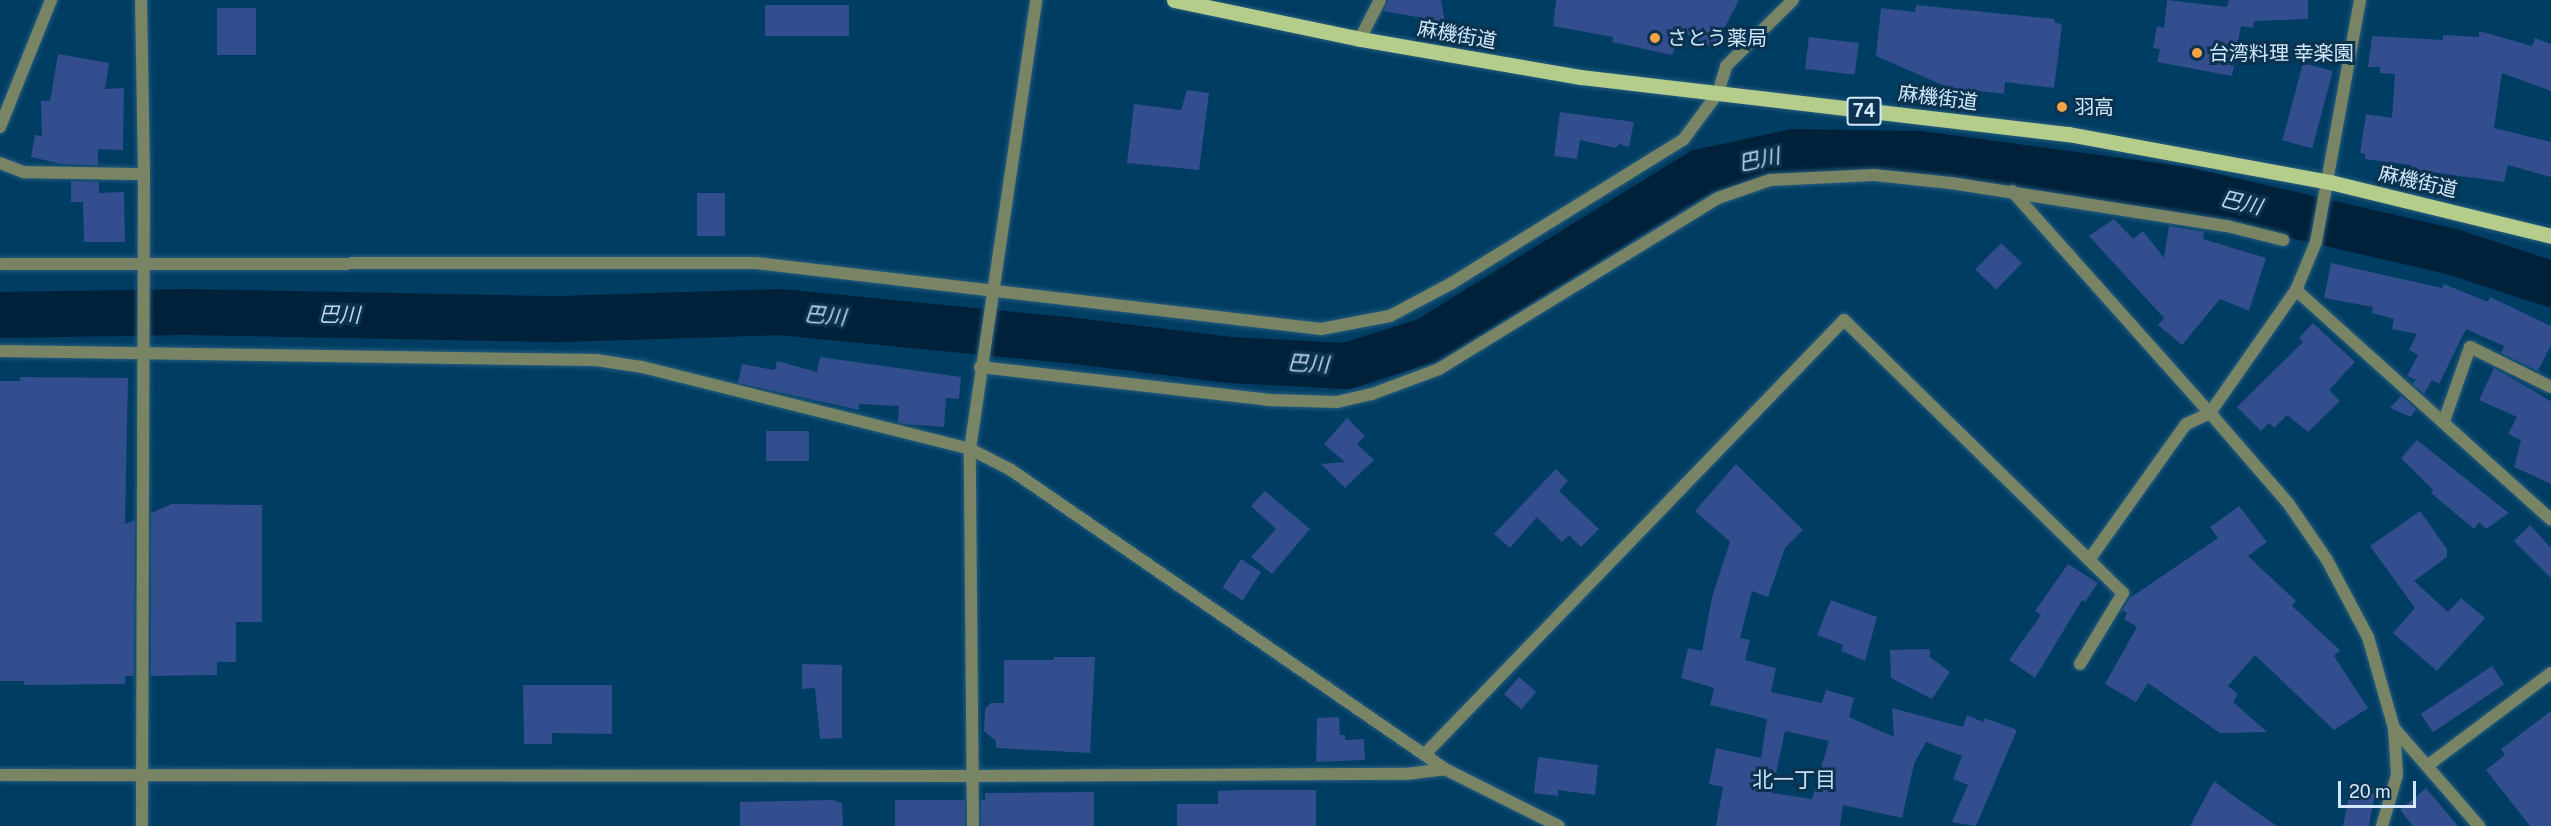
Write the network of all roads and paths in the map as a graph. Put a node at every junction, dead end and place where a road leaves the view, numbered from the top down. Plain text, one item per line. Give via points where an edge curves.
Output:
1 (51, 0) edge
2 (141, 0) edge
3 (1036, 0) edge
4 (1174, 0) edge
5 (1380, 0) edge
6 (1793, 0) edge
7 (2360, 0) edge
8 (1360, 39) junction
9 (1718, 93) junction
10 (0, 127) edge
11 (0, 163) edge
12 (144, 174) junction
13 (2330, 182) junction
14 (2012, 191) junction
15 (2551, 236) edge
16 (2283, 240) dead end
17 (142, 262) junction
18 (0, 264) edge
19 (993, 289) junction
20 (2296, 290) junction
21 (0, 351) edge
22 (143, 352) junction
23 (980, 367) junction
24 (2551, 387) edge
25 (2210, 413) junction
26 (2444, 421) junction
27 (970, 450) junction
28 (2551, 520) edge
29 (2089, 560) junction
30 (2080, 664) dead end
31 (2551, 673) edge
32 (2394, 728) junction
33 (1425, 754) junction
34 (2427, 765) junction
35 (1445, 769) junction
36 (142, 774) junction
37 (0, 775) edge
38 (973, 776) junction
39 (142, 826) edge
40 (973, 826) edge
41 (1559, 826) edge
42 (2382, 826) edge
43 (2479, 826) edge

1 - 10 street
2 - 12 street
3 - 19 street
4 - 8 main road, 麻機街道 / 74
5 - 8 street
6 - 9 street via 1726,66
7 - 13 street
8 - 9 main road, 麻機街道 / 74 via 1581,77
9 - 13 main road, 麻機街道 / 74 via 2068,134
9 - 19 street via 1683,140 1452,283 1390,316 1321,330
11 - 12 street via 24,172
12 - 17 street
13 - 15 main road, 麻機街道 / 74
13 - 20 street via 2316,242
14 - 16 street via 2227,226
14 - 23 street via 1874,176 1825,175 1744,186 1718,198 1439,369 1372,394 1337,402 1198,395
14 - 25 street
17 - 18 street
17 - 19 street via 756,263
17 - 22 street
19 - 23 street
20 - 25 street
20 - 26 street
21 - 22 street
22 - 27 street via 596,360 642,367
22 - 36 street
23 - 27 street
24 - 26 street via 2470,347
25 - 29 street via 2186,424
25 - 32 street via 2288,503 2327,561 2368,637
26 - 28 street
27 - 33 street via 1011,470
27 - 38 street
29 - 30 street via 2122,592
29 - 33 street via 1844,320
31 - 34 street
32 - 34 street
32 - 42 street via 2397,775
33 - 35 street
34 - 43 street
35 - 38 street via 1406,774
35 - 41 street
36 - 37 street
36 - 38 street
36 - 39 street
38 - 40 street

